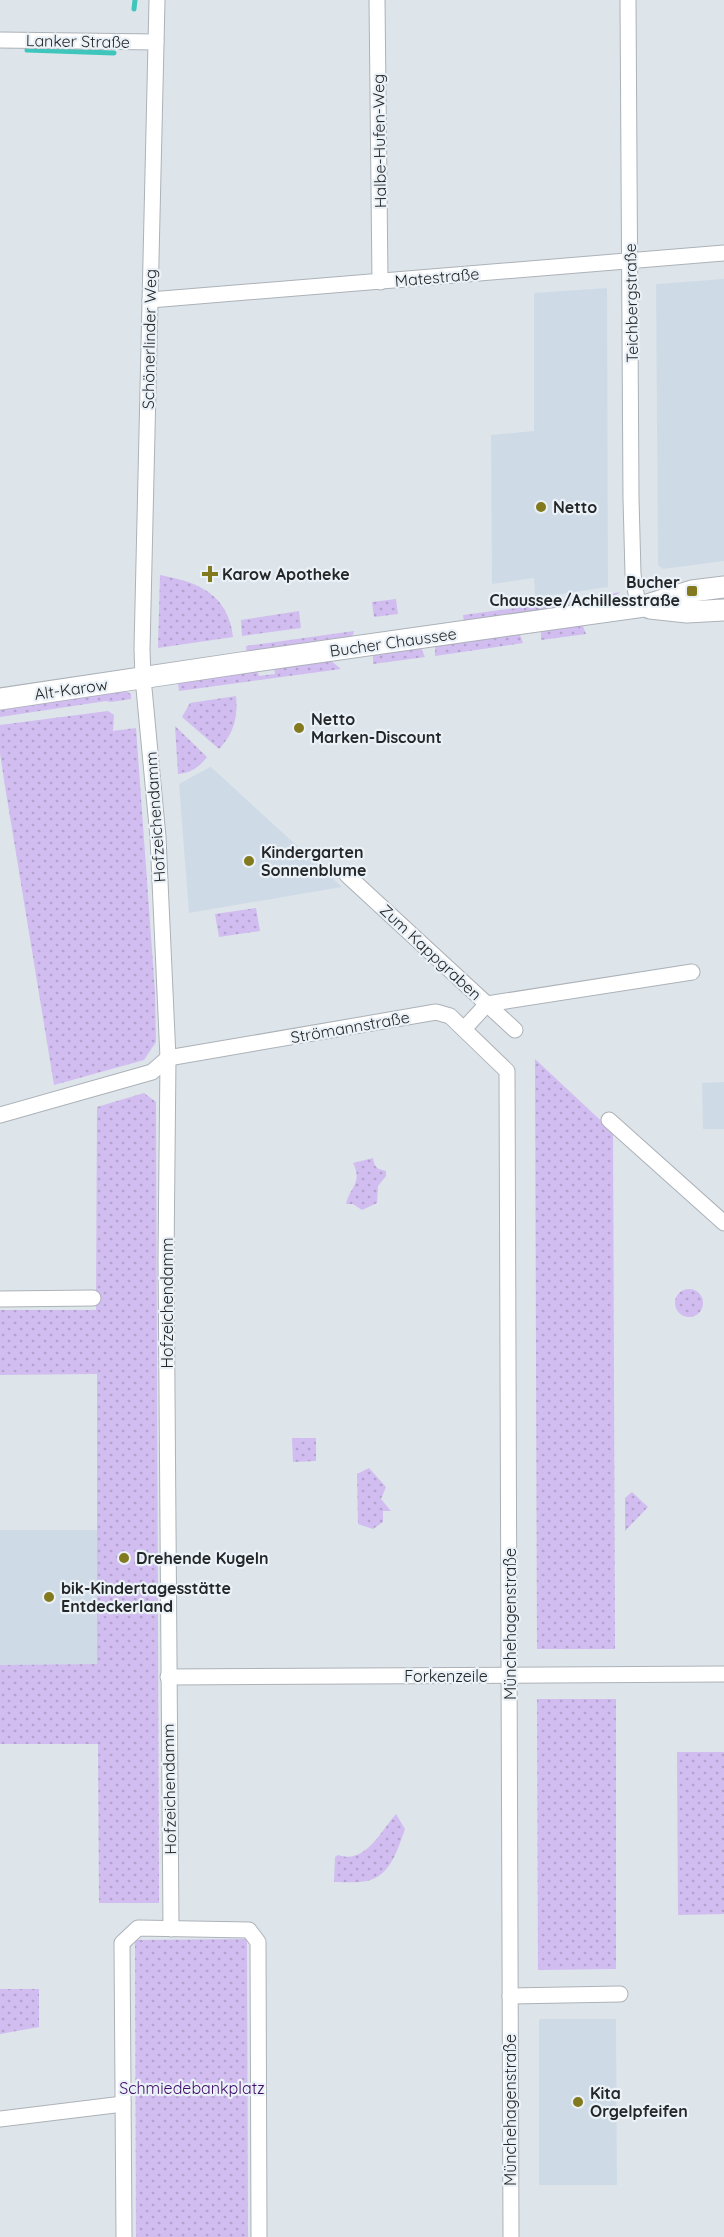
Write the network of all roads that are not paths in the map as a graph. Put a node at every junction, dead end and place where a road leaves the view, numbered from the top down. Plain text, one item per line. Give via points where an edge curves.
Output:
1 (157, 0) edge
2 (377, 0) edge
3 (628, 0) edge
4 (0, 40) edge
5 (156, 42) junction
6 (724, 253) edge
7 (630, 260) junction
8 (380, 282) junction
9 (150, 300) junction
10 (724, 587) edge
11 (641, 606) junction
12 (724, 610) edge
13 (143, 678) junction
14 (0, 699) edge
15 (347, 875) dead end
16 (692, 972) dead end
17 (488, 1004) junction
18 (464, 1029) junction
19 (515, 1030) dead end
20 (168, 1058) junction
21 (0, 1115) edge
22 (609, 1120) dead end
23 (724, 1223) edge
24 (93, 1298) dead end
25 (0, 1299) edge
26 (724, 1674) edge
27 (510, 1676) junction
28 (168, 1677) junction
29 (171, 1929) junction
30 (620, 1994) dead end
31 (510, 1996) junction
32 (123, 2104) junction
33 (0, 2119) edge
34 (124, 2237) edge
35 (259, 2237) edge
36 (511, 2237) edge

1 - 5 street, Schönerlinder Weg
2 - 8 street, Halbe-Hufen-Weg
3 - 7 street, Teichbergstraße
4 - 5 street, Lanker Straße
5 - 9 street, Schönerlinder Weg
6 - 7 street, Matestraße
7 - 8 street, Matestraße
7 - 11 street, Teichbergstraße via 633,574
8 - 9 street, Matestraße
9 - 13 street, Schönerlinder Weg
10 - 11 main road, Bucher Chaussee via 692,591
11 - 12 main road, Bucher Chaussee via 687,612
11 - 13 main road, Bucher Chaussee
13 - 14 main road, Alt-Karow
13 - 20 street, Hofzeichendamm via 158,837
15 - 17 street, Zum Kappgraben
16 - 17 street
17 - 18 street
17 - 19 street, Zum Kappgraben
18 - 20 street, Strömannstraße via 450,1016 436,1012
18 - 27 street, Münchehagenstraße via 507,1071
20 - 21 street, Strömannstraße via 152,1072
20 - 28 street, Hofzeichendamm
22 - 23 street
24 - 25 street
26 - 27 street, Forkenzeile
27 - 28 street, Forkenzeile
27 - 31 street, Münchehagenstraße
28 - 29 street, Hofzeichendamm
29 - 32 street via 138,1928 122,1943
29 - 35 street via 249,1930 258,1942
30 - 31 street
31 - 36 street, Münchehagenstraße
32 - 33 street
32 - 34 street

